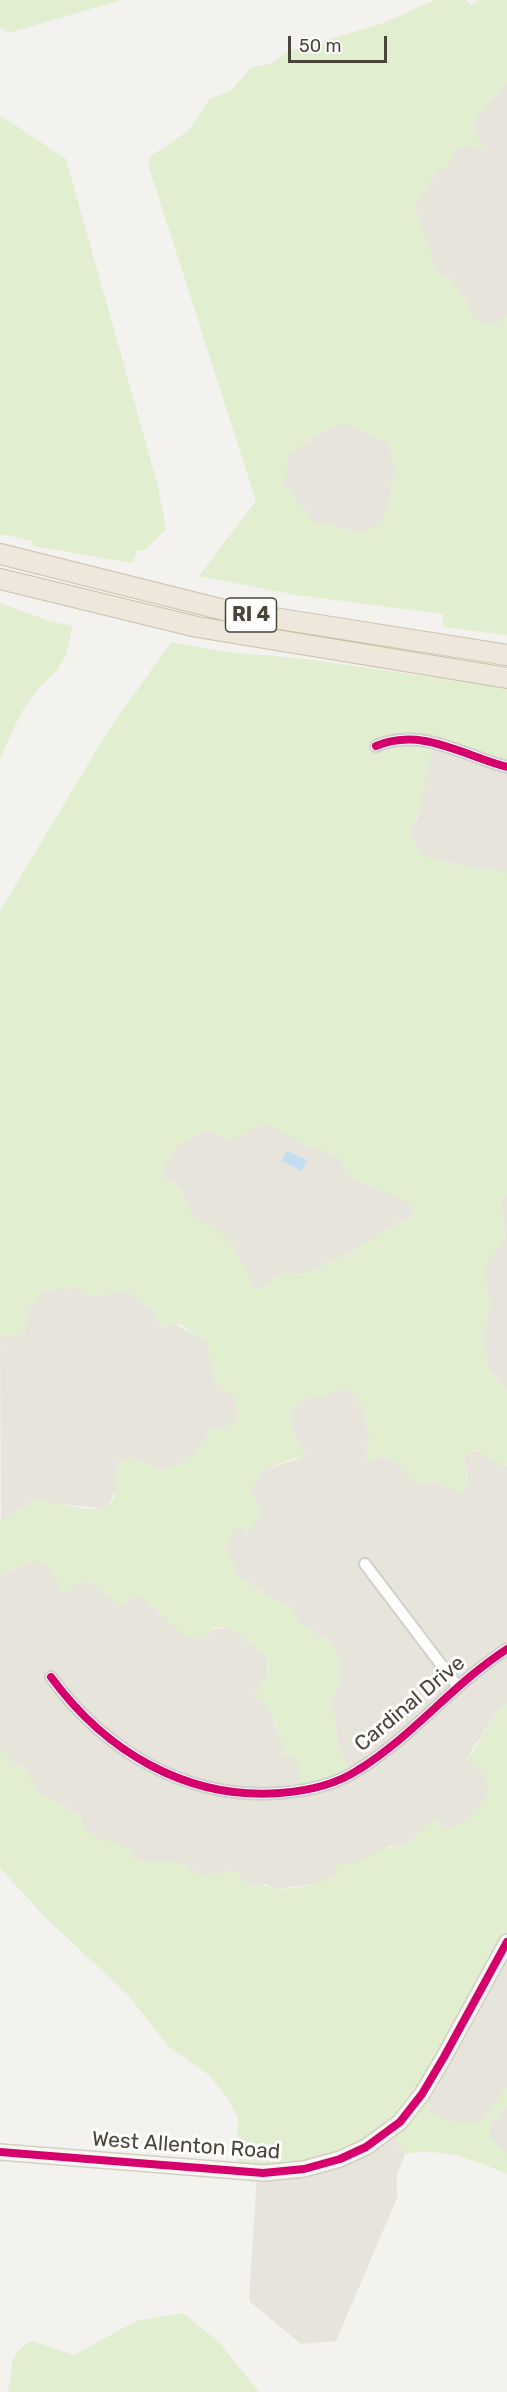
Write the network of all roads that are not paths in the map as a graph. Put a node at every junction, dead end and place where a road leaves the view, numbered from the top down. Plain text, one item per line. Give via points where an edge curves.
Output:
1 (0, 554) edge
2 (0, 579) edge
3 (507, 655) edge
4 (507, 678) edge
5 (376, 747) dead end
6 (507, 767) edge
7 (365, 1564) dead end
8 (507, 1649) edge
9 (51, 1677) dead end
10 (459, 1687) junction
11 (507, 1942) edge
12 (0, 2152) edge

1 - 3 highway, RI 4 via 224,610
2 - 4 highway, RI 4 via 197,627
5 - 6 street via 393,739 420,739
7 - 10 street
8 - 10 street, Cardinal Drive
9 - 10 street, Cardinal Drive via 87,1720 140,1760 197,1785 253,1795 300,1791 357,1771
11 - 12 street, West Allenton Road via 444,2057 408,2112 366,2147 340,2159 304,2169 263,2173

